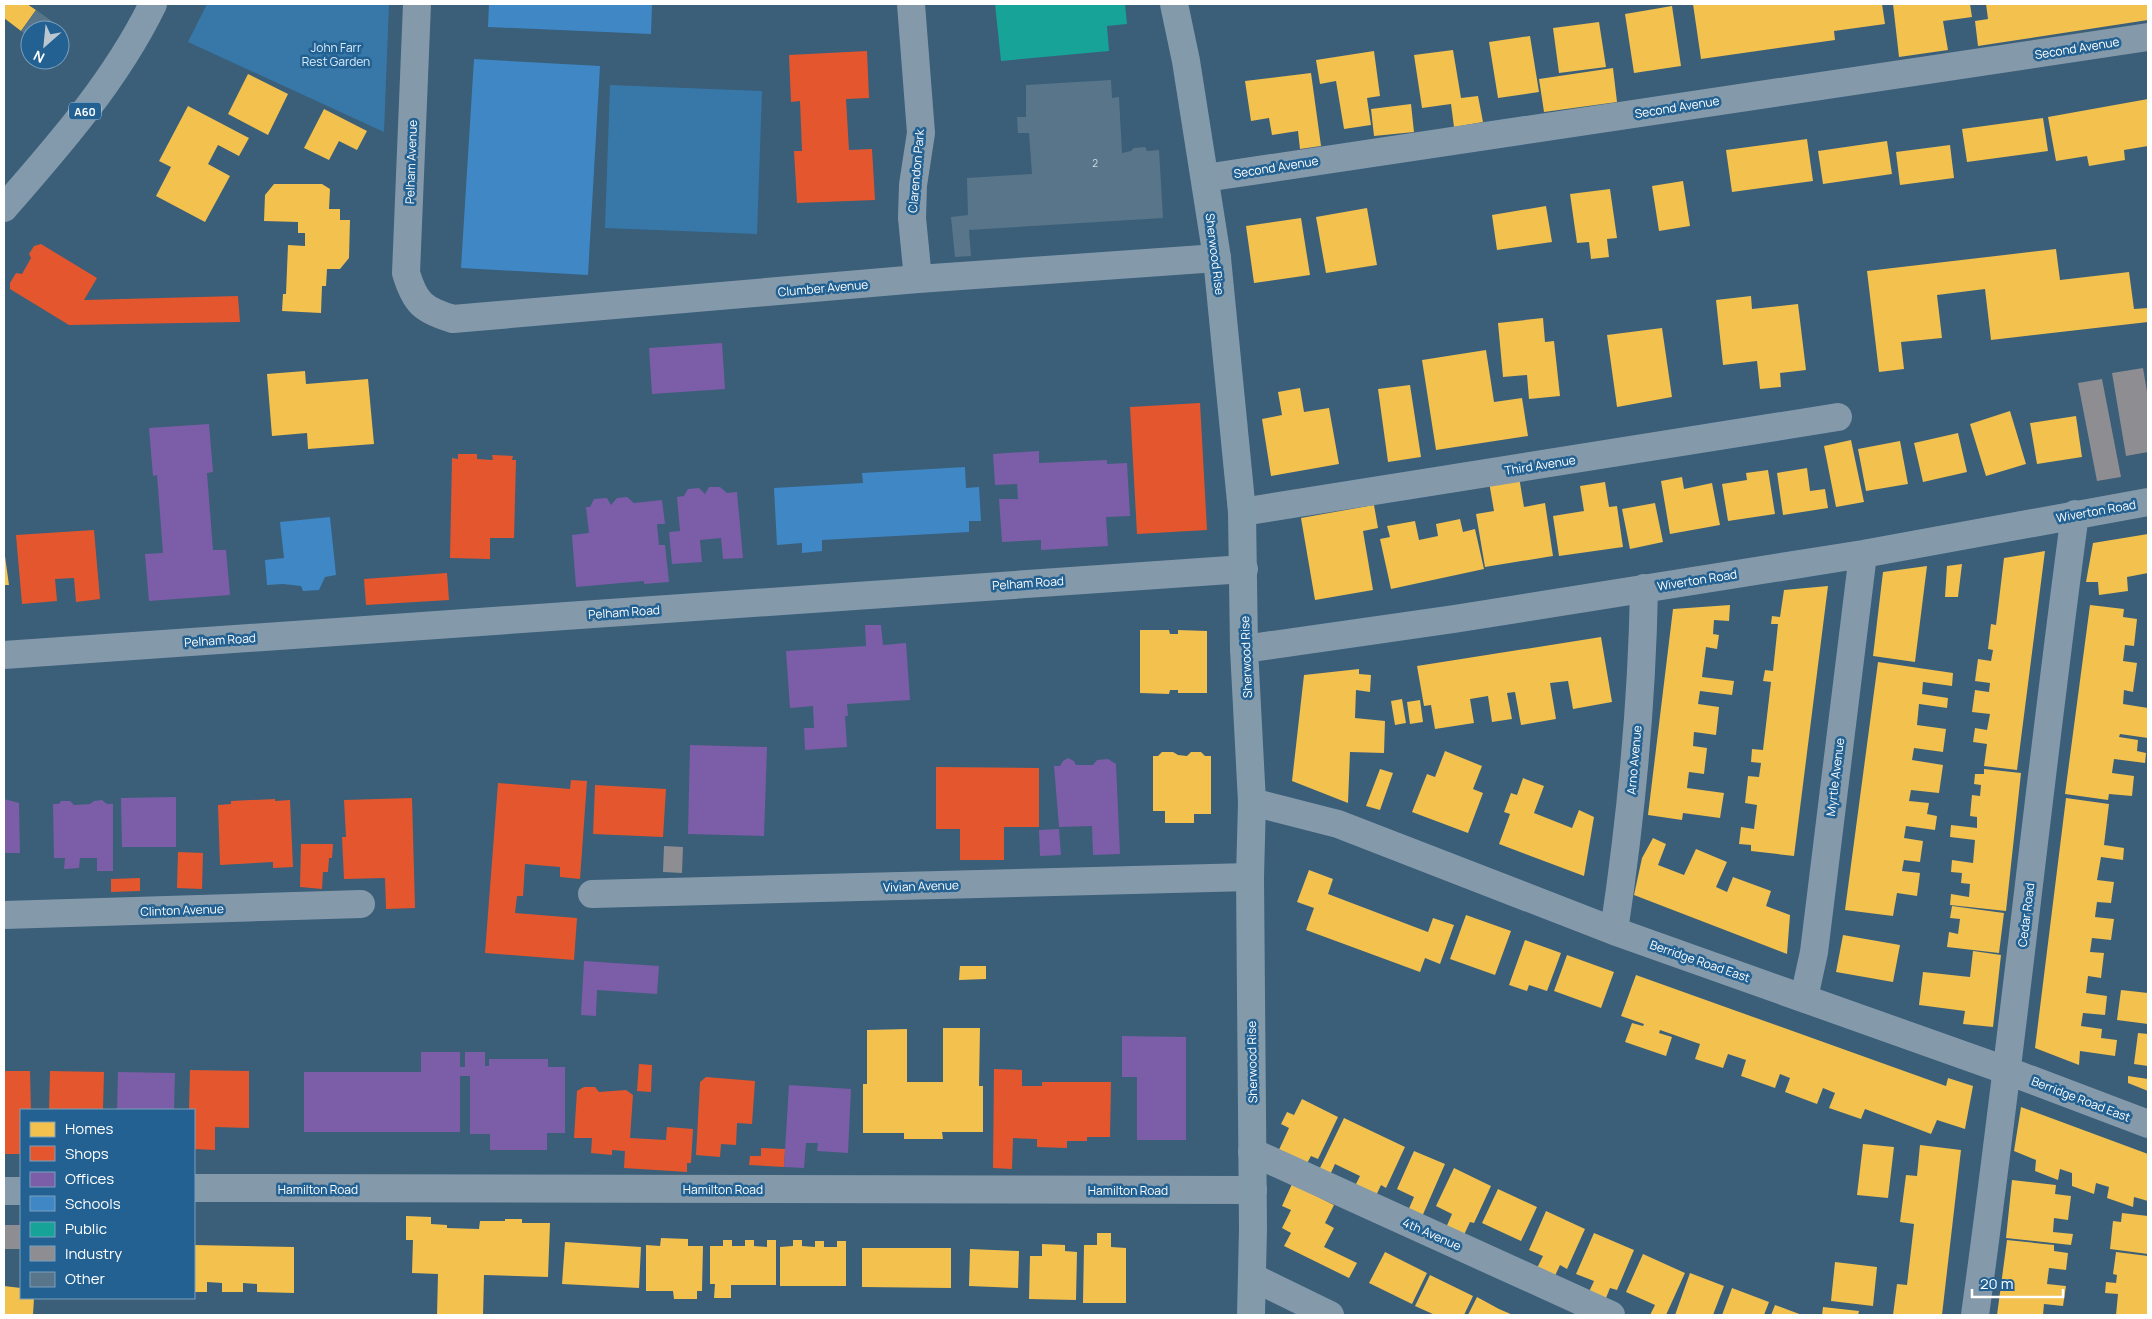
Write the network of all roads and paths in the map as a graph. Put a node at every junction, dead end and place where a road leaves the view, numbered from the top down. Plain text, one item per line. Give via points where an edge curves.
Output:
1 (153, 4) edge
2 (417, 4) edge
3 (911, 4) edge
4 (1174, 4) edge
5 (2148, 37) edge
6 (1205, 178) junction
7 (4, 208) edge
8 (1217, 258) junction
9 (918, 279) junction
10 (430, 312) joint
11 (1838, 417) dead end
12 (2148, 502) edge
13 (1242, 512) junction
14 (2075, 514) junction
15 (1863, 554) junction
16 (1244, 568) junction
17 (1644, 588) junction
18 (1244, 649) junction
19 (4, 655) edge
20 (1252, 802) junction
21 (1250, 877) junction
22 (592, 894) dead end
23 (361, 904) dead end
24 (4, 915) edge
25 (1614, 931) junction
26 (1804, 998) junction
27 (2008, 1071) junction
28 (2148, 1124) edge
29 (1252, 1152) junction
30 (195, 1188) edge
31 (1253, 1190) junction
32 (4, 1191) edge
33 (20, 1191) edge
34 (1252, 1277) junction
35 (1251, 1315) edge
36 (1330, 1315) edge
37 (1611, 1315) edge
38 (1975, 1315) edge

1 - 7 highway, A60 via 138,34 96,97
2 - 10 street, Pelham Avenue via 406,273 418,301
3 - 9 street, Clarendon Park via 921,133 912,218
4 - 6 main road, Sherwood Rise
5 - 6 street, Second Avenue
6 - 8 main road, Sherwood Rise
8 - 9 street, Clumber Avenue
8 - 13 main road, Sherwood Rise
9 - 10 street, Clumber Avenue via 453,319
11 - 13 street, Third Avenue
12 - 14 street, Wiverton Road
13 - 16 main road, Sherwood Rise
14 - 15 street, Wiverton Road
14 - 27 street, Cedar Road
15 - 17 street, Wiverton Road
15 - 26 street, Myrtle Avenue via 1814,952
16 - 18 main road, Sherwood Rise
16 - 19 street, Pelham Road
17 - 18 street, Wiverton Road
17 - 25 street, Arno Avenue via 1640,692 1625,858
18 - 20 main road, Sherwood Rise
20 - 21 main road, Sherwood Rise
20 - 25 street, Berridge Road East via 1338,824
21 - 22 street, Vivian Avenue
21 - 29 main road, Sherwood Rise
23 - 24 street, Clinton Avenue
25 - 26 street, Berridge Road East
26 - 27 street, Berridge Road East
27 - 28 street, Berridge Road East
27 - 38 street, Cedar Road
29 - 31 main road, Sherwood Rise
29 - 37 street, 4th Avenue
30 - 31 street, Hamilton Road
31 - 34 main road, Sherwood Rise
32 - 33 street
34 - 35 main road, Sherwood Rise
34 - 36 street

